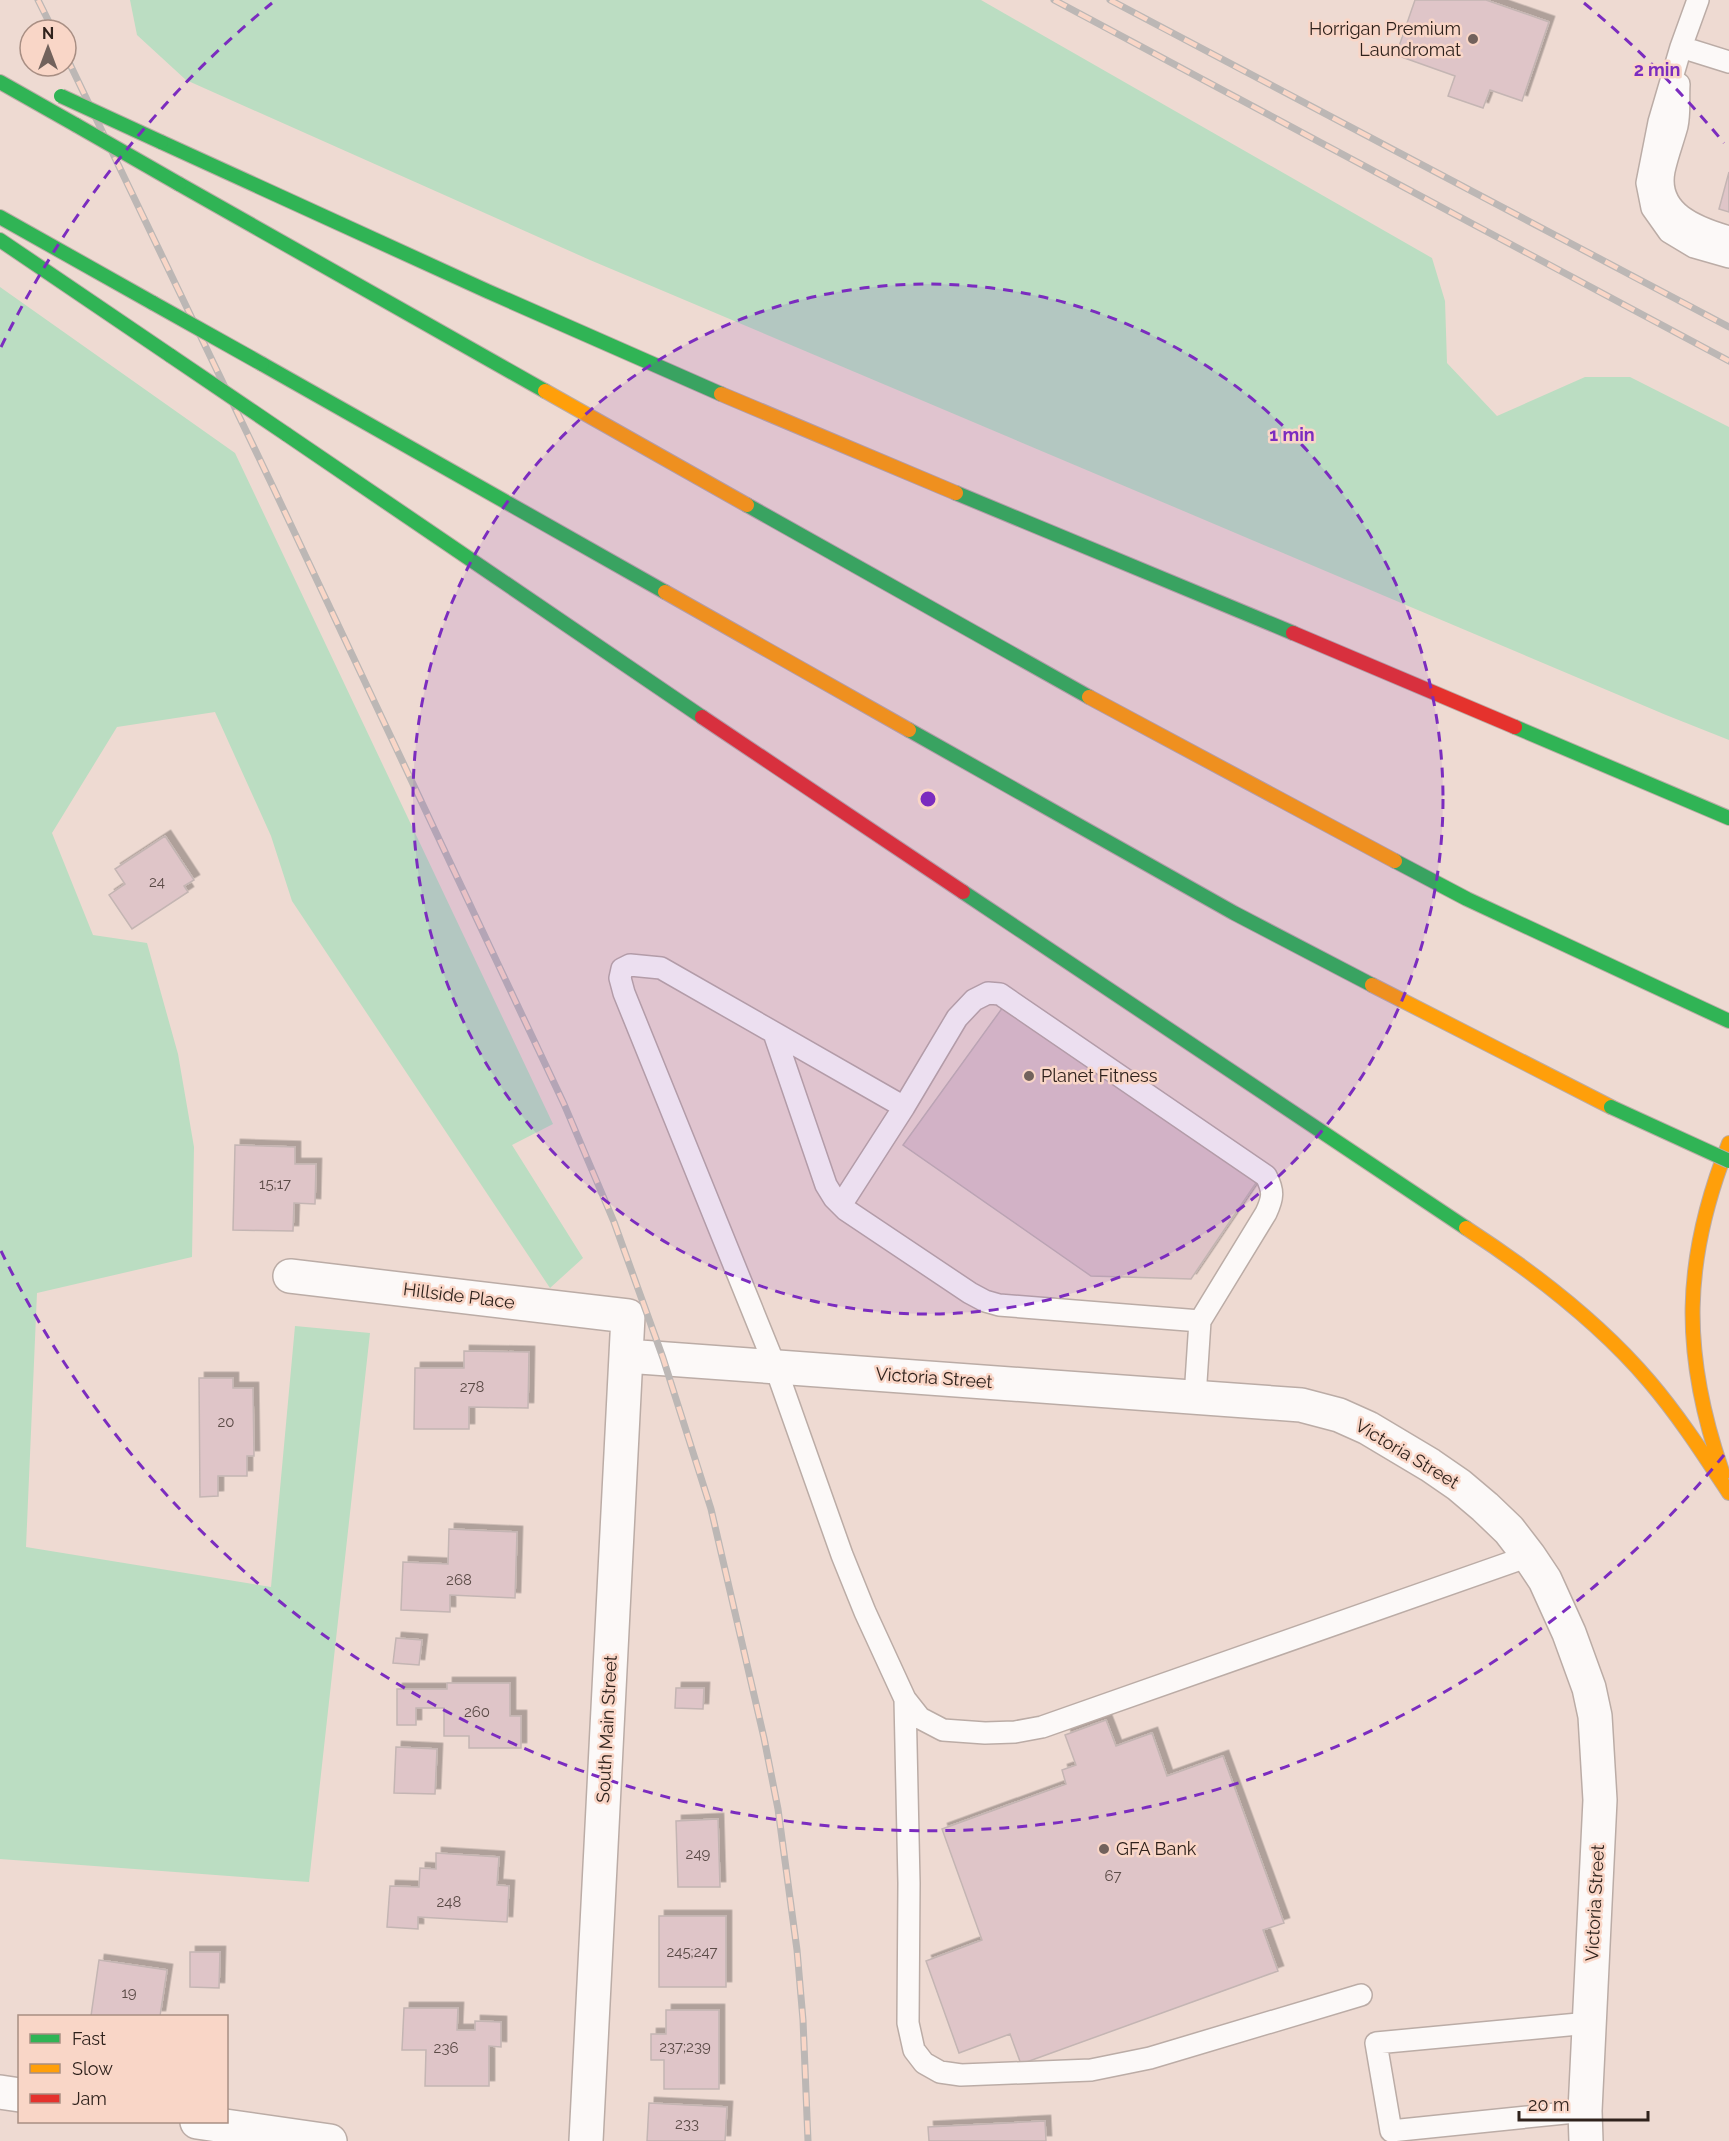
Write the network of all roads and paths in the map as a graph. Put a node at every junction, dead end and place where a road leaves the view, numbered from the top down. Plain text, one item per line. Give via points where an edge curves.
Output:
1 (1698, 0) edge
2 (1681, 47) junction
3 (1729, 62) edge
4 (0, 68) edge
5 (18, 76) edge
6 (0, 81) edge
7 (56, 94) dead end
8 (0, 216) edge
9 (1729, 237) edge
10 (0, 240) edge
11 (1729, 257) edge
12 (1729, 818) edge
13 (1729, 1021) edge
14 (774, 1033) junction
15 (904, 1107) junction
16 (1729, 1143) edge
17 (1729, 1161) edge
18 (841, 1205) junction
19 (290, 1276) dead end
20 (628, 1316) joint
21 (1200, 1321) junction
22 (626, 1356) junction
23 (775, 1366) junction
24 (1195, 1397) junction
25 (1729, 1491) edge
26 (1529, 1556) junction
27 (905, 1699) junction
28 (1361, 1995) dead end
29 (1589, 2023) junction
30 (0, 2092) edge
31 (18, 2095) edge
32 (210, 2123) edge
33 (1586, 2133) edge
34 (1390, 2136) edge
35 (330, 2141) edge
36 (586, 2141) edge

1 - 2 lane
2 - 3 lane
2 - 9 lane via 1677,123 1664,186 1679,215 1691,224
2 - 11 lane via 1649,165 1647,183 1652,208 1670,232 1694,247
4 - 5 main road
6 - 13 main road, bridge via 1045,673 1467,899
7 - 12 main road, bridge via 783,421
8 - 17 main road, bridge via 1234,913 1611,1107
10 - 25 main road, bridge via 741,744 1506,1255 1617,1347 1681,1419
14 - 15 lane
14 - 18 lane via 826,1185
14 - 23 lane via 661,968 630,965 622,969 624,993
15 - 18 lane
15 - 21 lane via 957,1018 974,1000 988,993 1000,994 1266,1176 1273,1189 1272,1200
16 - 25 main road via 1701,1232 1692,1309 1698,1386 1706,1424
18 - 21 lane via 970,1293 992,1303
19 - 20 street, Hillside Place
20 - 22 street, South Main Street
21 - 24 lane
22 - 23 street, Victoria Street
22 - 36 street, South Main Street
23 - 24 street, Victoria Street
23 - 27 lane via 842,1554
24 - 26 street, Victoria Street via 1301,1405 1368,1428 1459,1485 1509,1530
26 - 27 lane via 1042,1727 986,1733 943,1730 920,1718
26 - 29 street, Victoria Street via 1545,1580 1569,1633 1595,1716 1600,1800
27 - 28 lane via 908,2023 914,2050 924,2063 940,2072 961,2076 1091,2070 1150,2058
29 - 33 street, Victoria Street
29 - 34 lane via 1376,2043
30 - 31 street
32 - 35 street
33 - 34 lane

